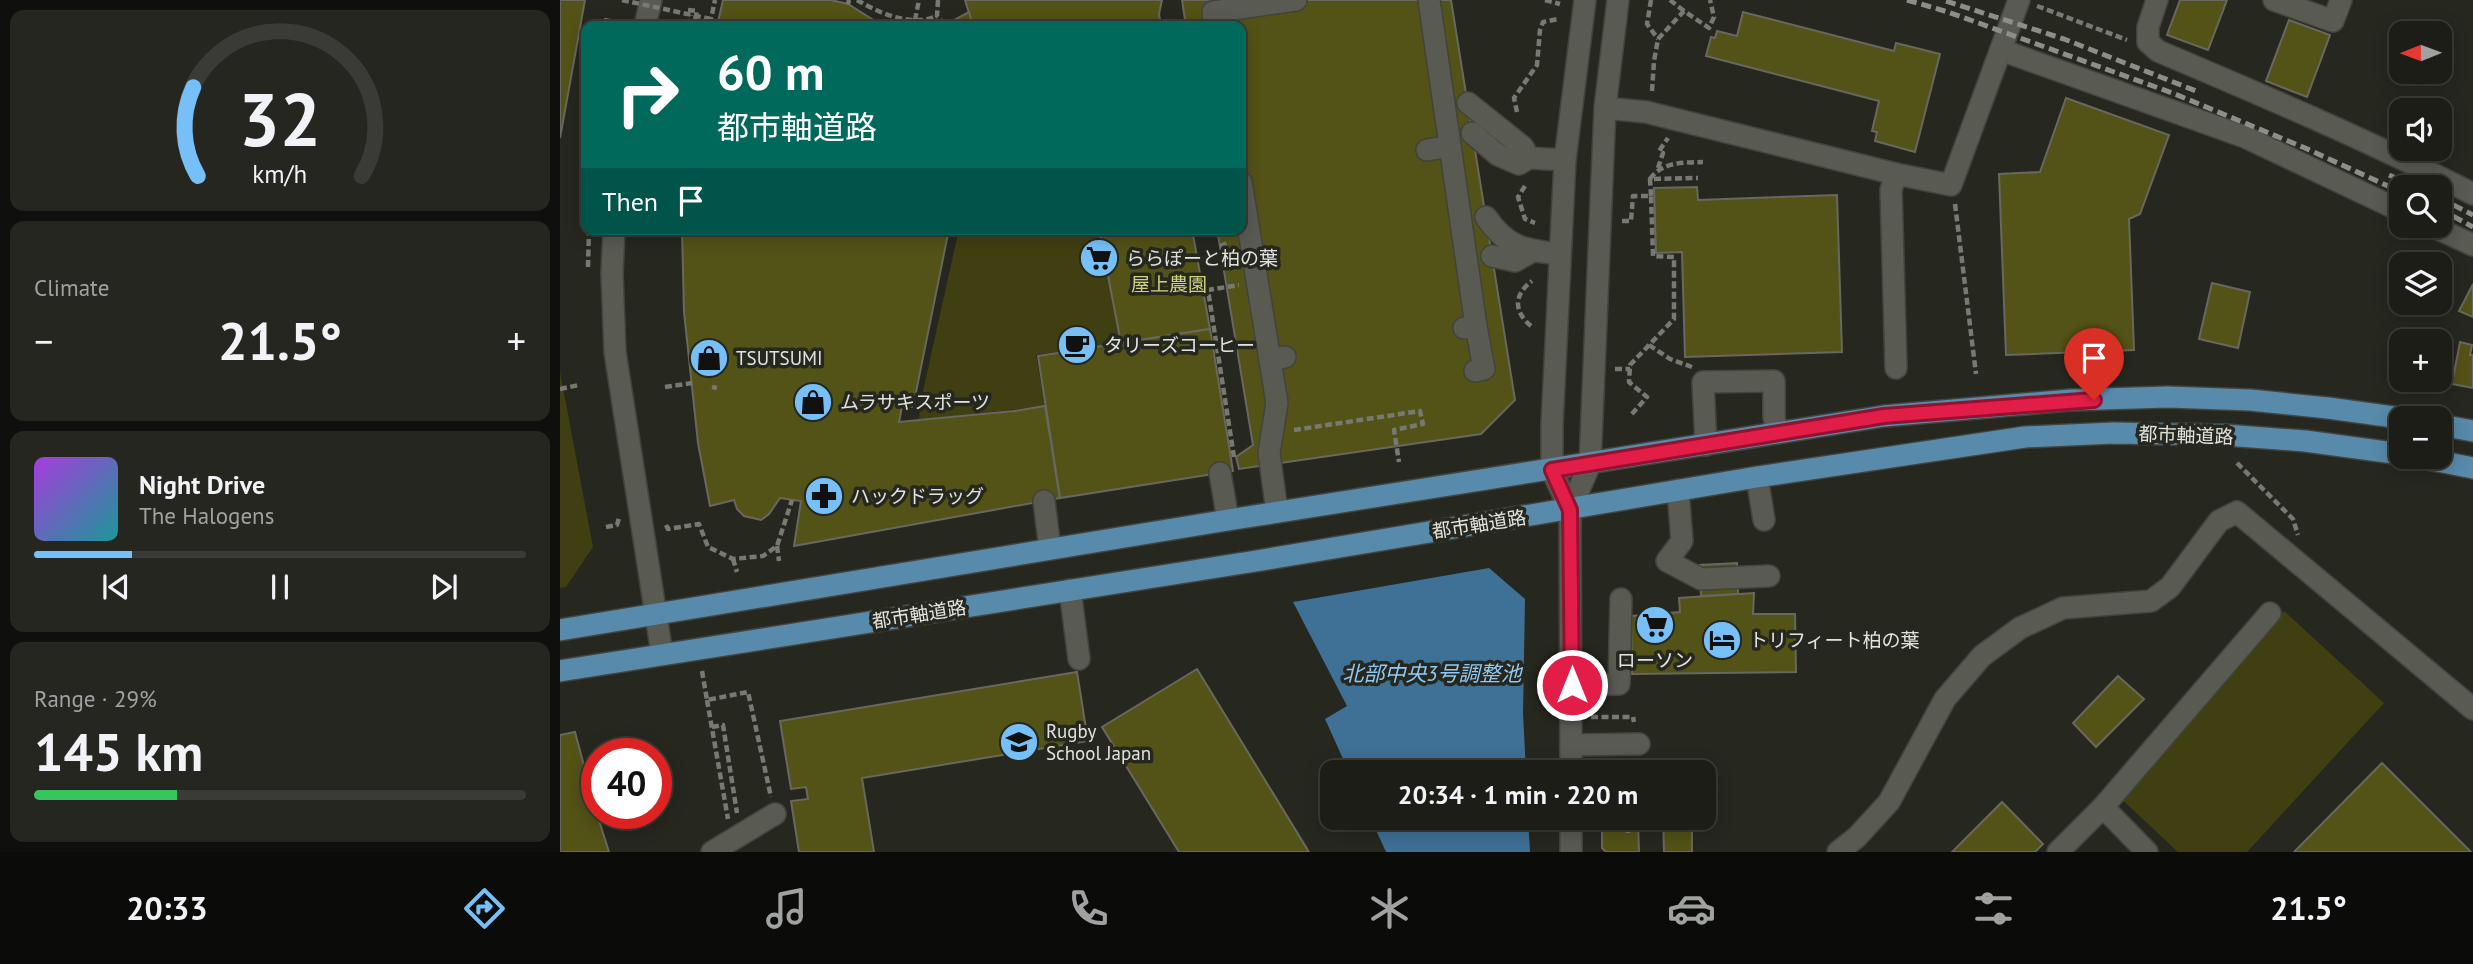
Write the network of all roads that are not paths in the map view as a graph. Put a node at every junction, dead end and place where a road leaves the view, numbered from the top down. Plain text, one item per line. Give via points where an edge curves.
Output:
1 (651, 0) edge
2 (1296, 0) edge
3 (1429, 0) edge
4 (1585, 0) edge
5 (1618, 0) edge
6 (2157, 0) edge
7 (2274, 0) edge
8 (2341, 0) edge
9 (2026, 3) edge
10 (646, 21) edge
11 (1214, 21) edge
12 (2001, 50) junction
13 (1468, 103) dead end
14 (1605, 107) junction
15 (1472, 133) dead end
16 (1450, 146) junction
17 (1427, 150) dead end
18 (1529, 158) junction
19 (1565, 160) junction
20 (1896, 174) junction
21 (1246, 183) edge
22 (2473, 194) edge
23 (2389, 205) edge
24 (1486, 217) dead end
25 (614, 235) edge
26 (2452, 235) edge
27 (2473, 245) edge
28 (1533, 251) junction
29 (1560, 254) junction
30 (1492, 256) dead end
31 (1896, 368) dead end
32 (1475, 370) dead end
33 (2389, 416) edge
34 (2452, 427) edge
35 (2473, 431) edge
36 (1777, 433) junction
37 (1706, 445) junction
38 (2389, 452) edge
39 (1590, 464) junction
40 (2452, 464) edge
41 (1227, 468) road end
42 (2473, 468) edge
43 (1552, 470) junction
44 (1757, 478) junction
45 (1678, 490) junction
46 (1044, 501) dead end
47 (1570, 510) junction
48 (1277, 512) junction
49 (1228, 520) junction
50 (1764, 520) dead end
51 (1050, 549) junction
52 (1769, 576) dead end
53 (1070, 590) junction
54 (1621, 599) dead end
55 (2270, 613) dead end
56 (656, 614) junction
57 (560, 630) edge
58 (662, 654) junction
59 (1079, 659) dead end
60 (560, 671) edge
61 (1572, 685) junction
62 (2473, 709) edge
63 (1637, 738) road end
64 (1572, 745) junction
65 (1571, 760) edge
66 (2104, 807) junction
67 (775, 814) road end
68 (1577, 830) edge
69 (712, 852) edge
70 (1571, 852) edge
71 (1838, 852) edge
72 (2058, 852) edge
73 (2147, 852) edge

1 - 10 street
2 - 11 street via 1213,12
3 - 16 street
4 - 19 street
5 - 14 street
6 - 22 street via 2148,42 2158,51 2327,123
7 - 8 street via 2333,21
9 - 12 street
12 - 20 street via 1951,185
12 - 23 street via 2245,137
13 - 18 street via 1523,147
14 - 20 street via 1646,112
14 - 39 street
15 - 18 street via 1498,155 1519,164
16 - 17 street
16 - 32 street via 1461,269 1470,327 1484,369
18 - 19 street
19 - 29 street
20 - 31 street via 1891,190
21 - 48 street via 1287,409 1269,453
24 - 28 street via 1511,244
25 - 56 street via 614,352
26 - 27 street
28 - 29 street
28 - 30 street via 1515,261
29 - 43 street
33 - 36 main road, 都市軸道路 via 2250,400 2168,397 2070,400 1884,416
34 - 35 main road
36 - 37 main road, 都市軸道路
36 - 37 street via 1774,381 1703,382
37 - 39 main road, 都市軸道路
38 - 44 main road, 都市軸道路 via 2225,435 2113,433 2025,437
39 - 43 main road, 都市軸道路
39 - 47 street
40 - 42 main road
41 - 49 street
43 - 47 street
43 - 48 main road, 都市軸道路
44 - 45 main road, 都市軸道路
44 - 50 street
45 - 47 main road, 都市軸道路
45 - 52 street via 1682,541 1667,561 1701,579
46 - 51 street
47 - 53 main road, 都市軸道路
47 - 61 street
48 - 49 main road, 都市軸道路
49 - 51 main road, 都市軸道路
51 - 56 main road, 都市軸道路
53 - 58 main road, 都市軸道路
53 - 59 street
54 - 61 street via 1619,684
55 - 66 street
56 - 57 main road, 都市軸道路
56 - 58 street
58 - 60 main road, 都市軸道路
61 - 64 street
62 - 71 street via 2237,512 2220,521 2169,587 2151,601 2063,608 2020,628 1982,656 1945,699 1889,802
63 - 64 street
64 - 65 street
66 - 72 street
66 - 73 street
67 - 69 street
68 - 70 street

